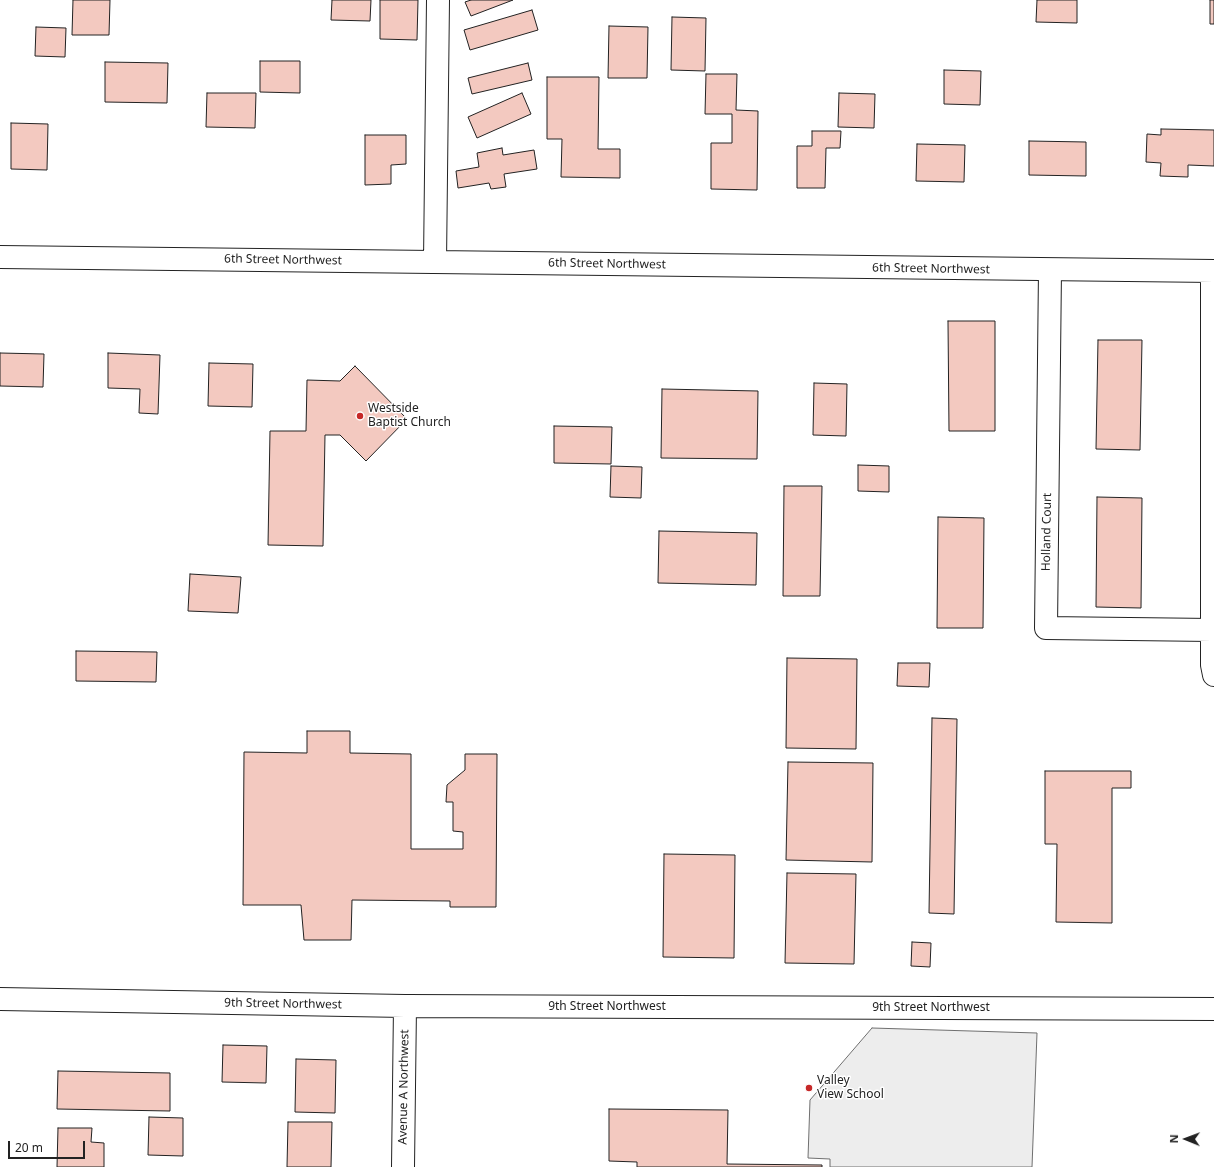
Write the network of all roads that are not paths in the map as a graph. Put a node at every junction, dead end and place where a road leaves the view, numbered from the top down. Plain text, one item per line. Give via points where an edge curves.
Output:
1 (438, 0) edge
2 (0, 257) edge
3 (435, 262) junction
4 (1050, 270) junction
5 (1213, 271) edge
6 (1212, 630) junction
7 (1214, 675) edge
8 (0, 998) edge
9 (405, 1006) junction
10 (1214, 1009) edge
11 (403, 1167) edge

1 - 3 street
2 - 3 street, 6th Street Northwest
3 - 4 street, 6th Street Northwest
4 - 5 street, 6th Street Northwest
4 - 6 street, Holland Court via 1046,628
5 - 6 street
6 - 7 street
8 - 9 street, 9th Street Northwest
9 - 10 street, 9th Street Northwest
9 - 11 street, Avenue A Northwest

